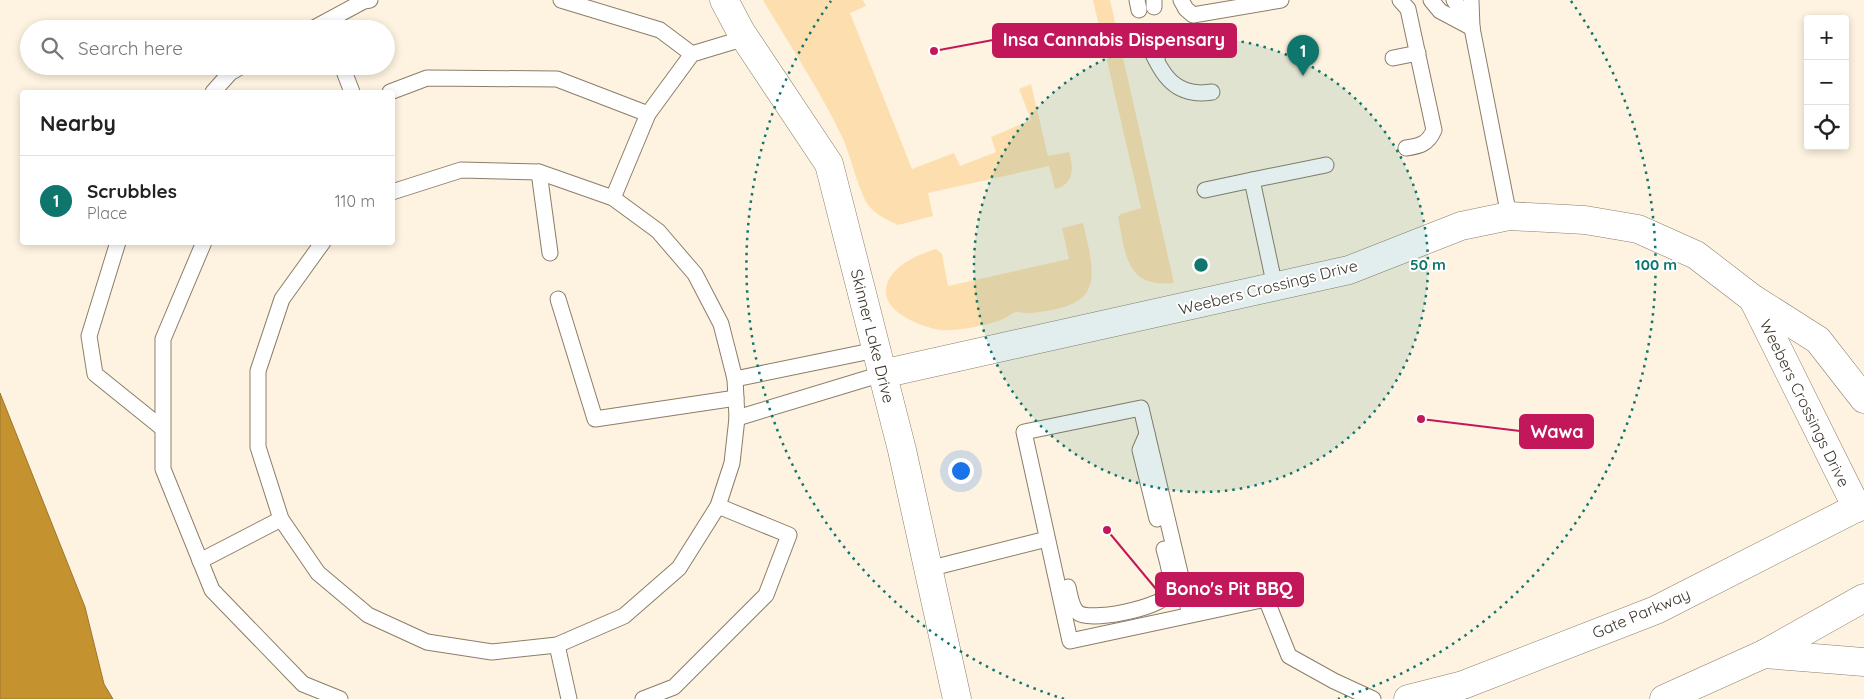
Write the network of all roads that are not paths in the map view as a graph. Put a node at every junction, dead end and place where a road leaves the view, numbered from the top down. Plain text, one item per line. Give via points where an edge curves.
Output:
1 (370, 0) edge
2 (561, 0) edge
3 (724, 0) edge
4 (1181, 0) edge
5 (1281, 0) edge
6 (1400, 0) edge
7 (1432, 0) edge
8 (1454, 0) edge
9 (1470, 0) edge
10 (332, 20) edge
11 (1472, 28) junction
12 (1152, 34) dead end
13 (745, 38) junction
14 (1418, 53) junction
15 (692, 54) junction
16 (1393, 58) dead end
17 (228, 75) edge
18 (345, 75) edge
19 (216, 90) edge
20 (351, 90) edge
21 (395, 90) edge
22 (1212, 92) dead end
23 (648, 114) junction
24 (1406, 148) dead end
25 (1326, 165) dead end
26 (539, 172) junction
27 (1252, 180) junction
28 (1206, 190) dead end
29 (395, 191) edge
30 (612, 198) junction
31 (1509, 216) junction
32 (117, 245) edge
33 (203, 245) edge
34 (321, 245) edge
35 (550, 253) dead end
36 (1275, 288) junction
37 (1752, 298) junction
38 (558, 299) dead end
39 (879, 362) junction
40 (735, 379) junction
41 (736, 398) junction
42 (1864, 399) edge
43 (737, 418) junction
44 (162, 428) junction
45 (1147, 434) junction
46 (1036, 490) junction
47 (718, 506) junction
48 (1862, 511) edge
49 (280, 519) junction
50 (1048, 539) junction
51 (200, 561) junction
52 (928, 569) junction
53 (1864, 598) edge
54 (1190, 615) junction
55 (557, 645) junction
56 (1764, 654) junction
57 (1864, 662) edge
58 (340, 699) edge
59 (568, 699) edge
60 (643, 699) edge
61 (957, 699) edge
62 (1373, 699) edge
63 (1408, 699) edge
64 (1664, 699) edge

1 - 10 lane
2 - 15 lane via 660,30
3 - 13 street, Skinner Lake Drive
4 - 5 lane via 1193,16
6 - 14 lane via 1408,9
7 - 11 lane via 1440,11
8 - 11 lane
9 - 11 lane
11 - 31 lane
12 - 22 lane via 1156,60 1164,76 1174,85 1198,94
13 - 15 lane
13 - 39 street, Skinner Lake Drive via 829,164
14 - 16 lane
14 - 24 lane via 1434,130 1430,140
15 - 23 lane
17 - 19 lane
18 - 20 lane
21 - 23 lane via 427,78 557,78
23 - 30 lane
25 - 27 lane
26 - 29 lane via 461,170
26 - 30 lane
26 - 35 lane
27 - 28 lane
27 - 36 lane
30 - 40 lane via 658,231 695,274 721,324
31 - 36 street, Weebers Crossings Drive via 1462,226 1349,270
31 - 37 street, Weebers Crossings Drive via 1585,220 1638,229 1696,255
32 - 44 lane via 90,336 95,374
33 - 44 lane via 163,339
34 - 49 lane via 282,299 258,371 258,447
36 - 39 street, Weebers Crossings Drive
37 - 42 street, Weebers Crossings Drive via 1818,340
37 - 48 street, Weebers Crossings Drive
38 - 41 lane via 595,419
39 - 40 lane
39 - 43 lane
39 - 52 street, Skinner Lake Drive
40 - 41 lane
41 - 43 lane
43 - 47 lane via 732,463
44 - 51 lane via 163,469
45 - 46 lane via 1141,408 1024,432
45 - 46 lane via 1140,450 1171,586 1169,594 1158,604 1095,617 1076,612 1050,504
45 - 54 lane
46 - 50 lane
47 - 55 lane via 679,568 624,616
47 - 60 lane via 789,535 766,595 674,686
48 - 63 street, Gate Parkway via 1656,610 1463,685
49 - 51 lane
49 - 55 lane via 318,573 368,615 427,642 492,652
50 - 52 lane
50 - 54 lane via 1070,641
51 - 58 lane via 212,590 303,684
52 - 61 street, Skinner Lake Drive
53 - 56 street
54 - 62 lane via 1266,599 1289,656
55 - 59 lane
56 - 57 street
56 - 64 street

